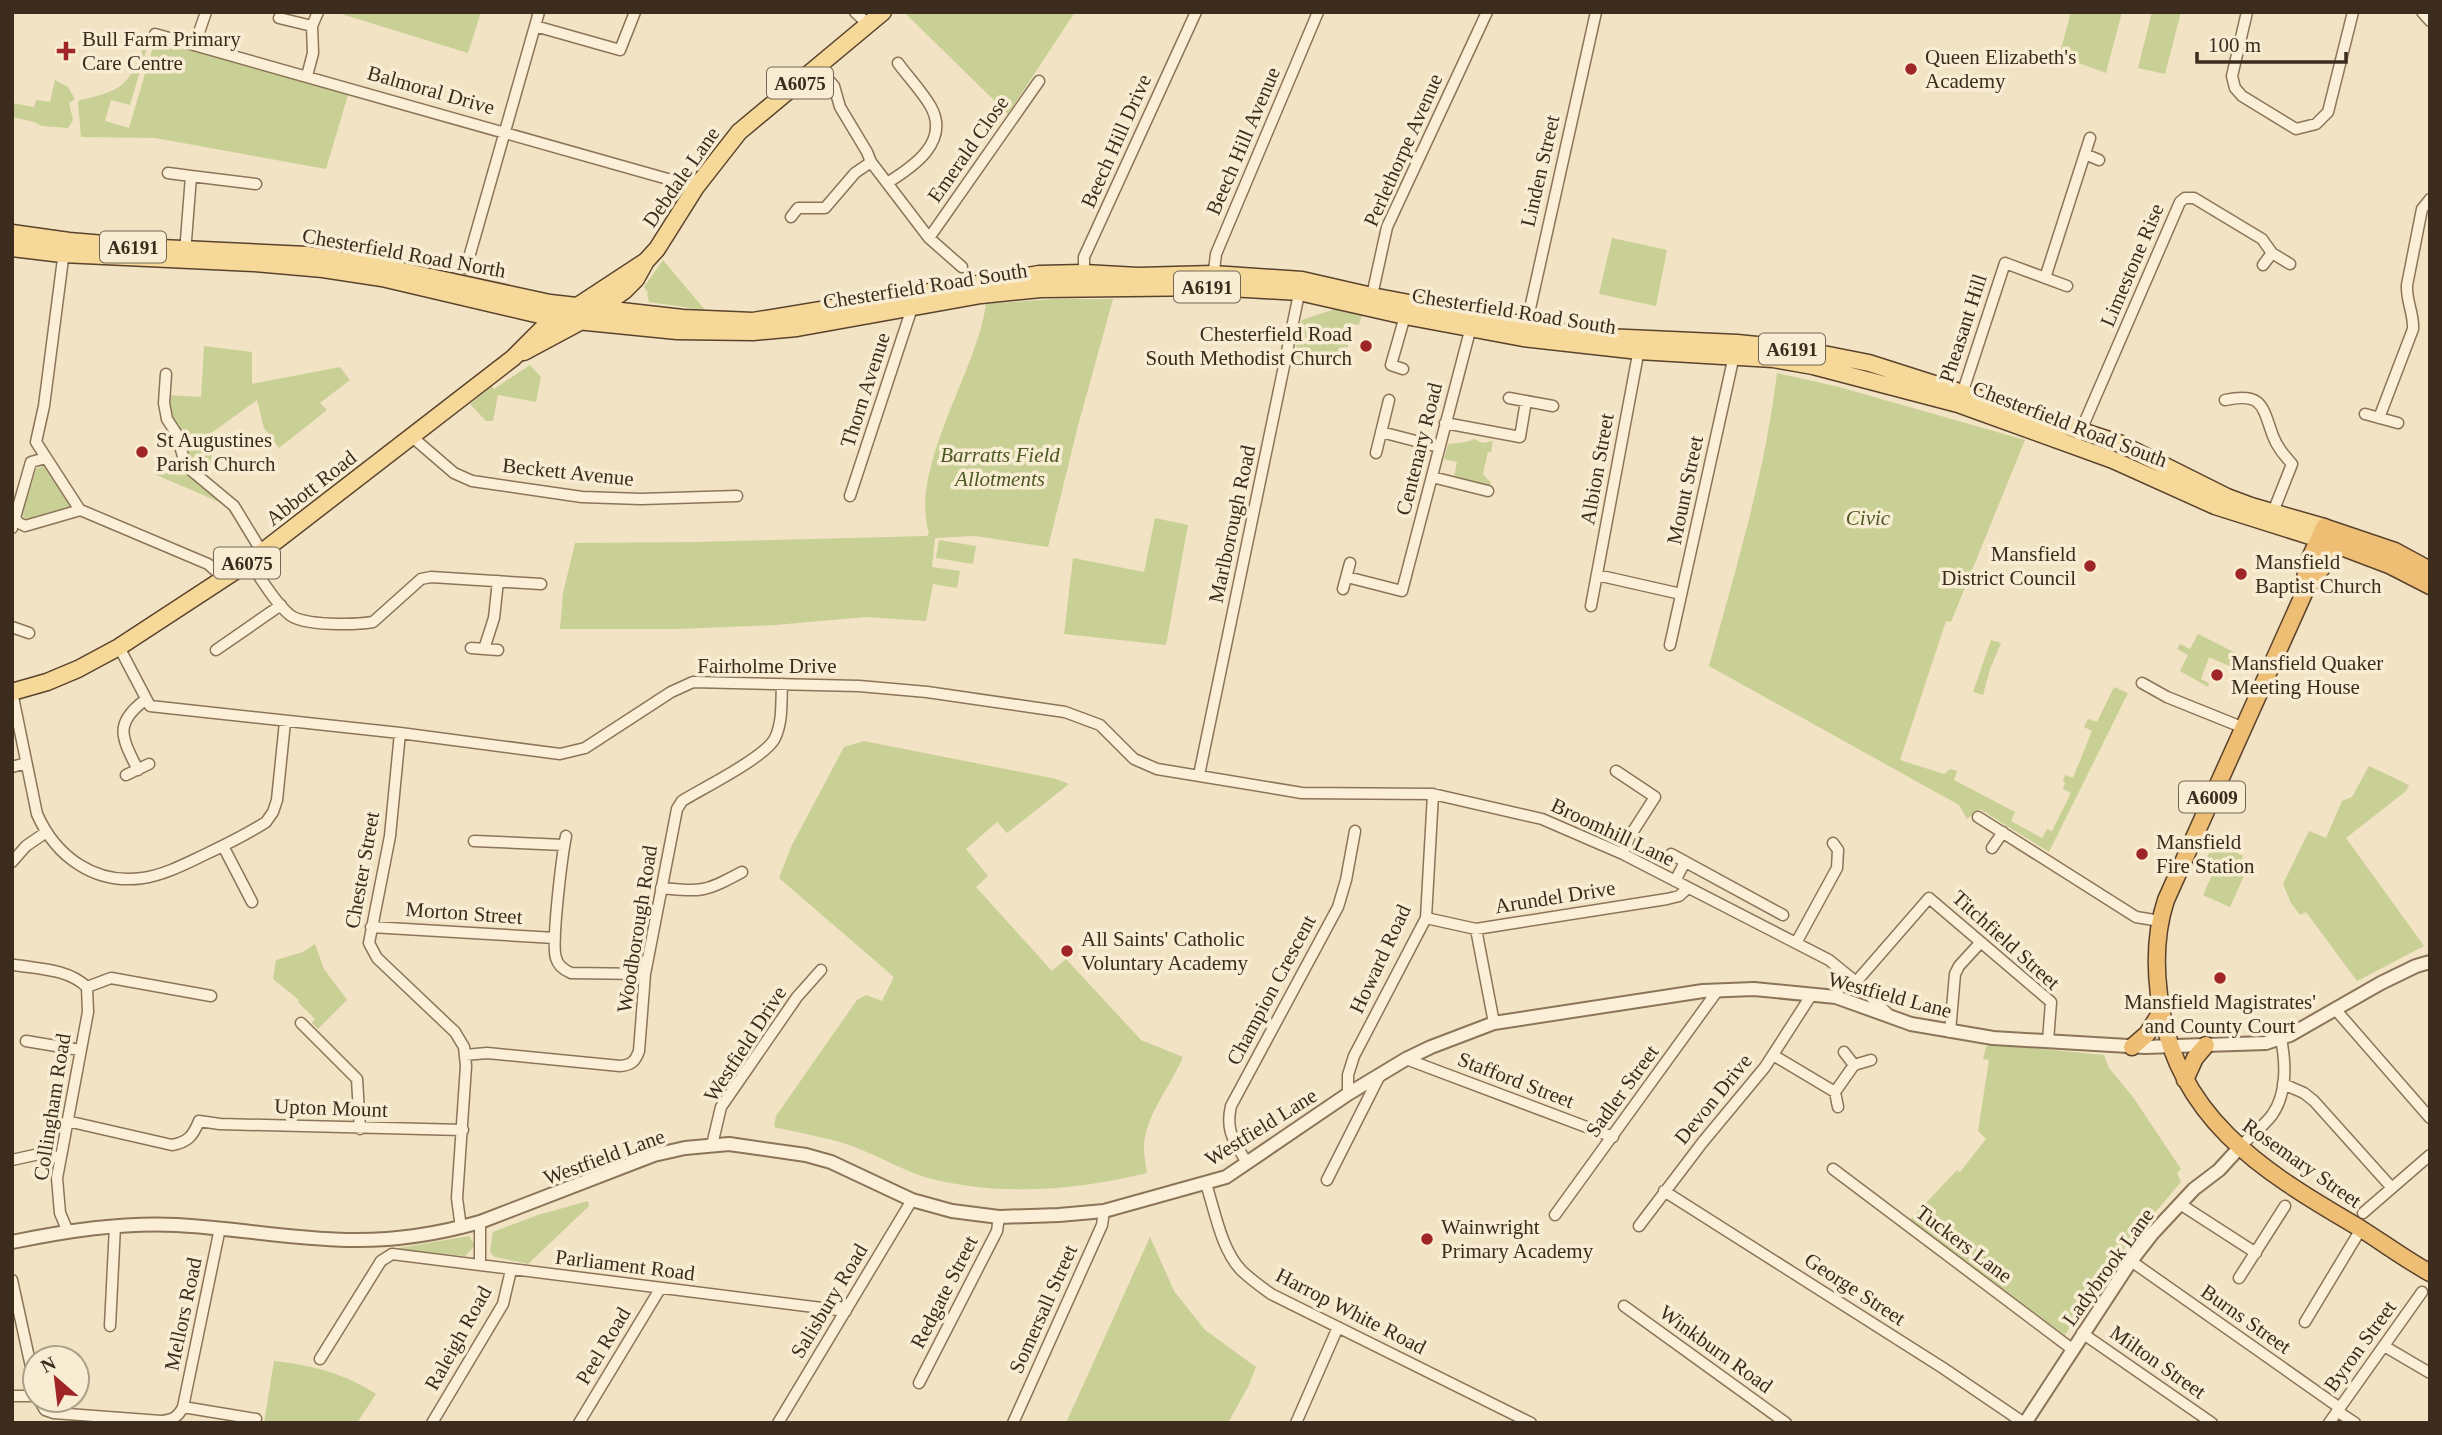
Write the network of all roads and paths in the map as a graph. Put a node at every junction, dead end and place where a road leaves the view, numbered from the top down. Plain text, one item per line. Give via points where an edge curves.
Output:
1 (206, 12) edge
2 (318, 12) edge
3 (539, 12) edge
4 (635, 12) edge
5 (855, 12) edge
6 (883, 12) edge
7 (1196, 12) edge
8 (1318, 12) edge
9 (1487, 12) edge
10 (1596, 12) edge
11 (2247, 12) edge
12 (2353, 12) edge
13 (2422, 12) edge
14 (279, 18) dead end
15 (2430, 21) edge
16 (869, 25) junction
17 (312, 26) junction
18 (535, 26) junction
19 (155, 34) dead end
20 (195, 44) junction
21 (898, 63) dead end
22 (818, 68) junction
23 (307, 76) junction
24 (1039, 81) dead end
25 (505, 131) junction
26 (2090, 138) dead end
27 (2085, 154) junction
28 (2099, 160) dead end
29 (871, 162) junction
30 (169, 173) dead end
31 (191, 176) junction
32 (887, 183) junction
33 (256, 184) dead end
34 (696, 187) junction
35 (2430, 199) edge
36 (791, 217) dead end
37 (12, 233) edge
38 (929, 239) junction
39 (12, 248) edge
40 (65, 248) junction
41 (2272, 253) junction
42 (185, 254) junction
43 (646, 261) junction
44 (2290, 264) dead end
45 (2263, 265) dead end
46 (962, 267) dead end
47 (466, 268) dead end
48 (2045, 278) junction
49 (636, 279) junction
50 (1084, 280) junction
51 (1213, 280) junction
52 (1301, 286) junction
53 (2067, 286) dead end
54 (907, 301) junction
55 (1371, 302) junction
56 (511, 308) junction
57 (601, 308) junction
58 (579, 314) junction
59 (649, 314) junction
60 (1405, 316) junction
61 (557, 319) junction
62 (1472, 322) junction
63 (1524, 332) junction
64 (524, 345) junction
65 (1639, 345) junction
66 (1736, 350) junction
67 (513, 358) junction
68 (1403, 369) dead end
69 (166, 374) dead end
70 (1508, 398) dead end
71 (1960, 398) junction
72 (1389, 400) dead end
73 (2225, 400) dead end
74 (1526, 401) junction
75 (1553, 407) dead end
76 (2365, 414) dead end
77 (2379, 418) junction
78 (1445, 423) junction
79 (2398, 423) dead end
80 (1381, 432) junction
81 (411, 436) junction
82 (2078, 438) junction
83 (1439, 447) junction
84 (1376, 453) dead end
85 (46, 458) junction
86 (1432, 477) junction
87 (1488, 491) dead end
88 (737, 496) dead end
89 (850, 496) dead end
90 (78, 509) junction
91 (2273, 512) junction
92 (14, 523) edge
93 (2327, 535) junction
94 (256, 557) junction
95 (1350, 563) dead end
96 (2430, 570) edge
97 (1597, 575) junction
98 (1347, 577) junction
99 (224, 578) junction
100 (498, 581) junction
101 (541, 584) dead end
102 (2430, 586) edge
103 (1343, 589) dead end
104 (1681, 594) junction
105 (281, 605) junction
106 (1591, 607) dead end
107 (12, 627) edge
108 (29, 633) dead end
109 (1670, 645) dead end
110 (118, 647) junction
111 (471, 648) dead end
112 (484, 649) junction
113 (216, 650) dead end
114 (498, 650) dead end
115 (2142, 683) dead end
116 (782, 684) junction
117 (12, 692) edge
118 (145, 700) junction
119 (285, 722) junction
120 (2244, 728) junction
121 (400, 733) junction
122 (26, 763) junction
123 (149, 764) dead end
124 (12, 766) edge
125 (138, 770) junction
126 (1616, 771) dead end
127 (126, 775) dead end
128 (1199, 775) junction
129 (1433, 794) junction
130 (1978, 817) dead end
131 (1355, 831) dead end
132 (45, 832) junction
133 (2003, 832) junction
134 (474, 841) dead end
135 (1833, 843) dead end
136 (223, 846) junction
137 (1992, 848) dead end
138 (1623, 854) junction
139 (1671, 854) dead end
140 (12, 862) edge
141 (1685, 862) junction
142 (742, 872) dead end
143 (1675, 881) junction
144 (661, 888) junction
145 (1688, 888) junction
146 (1753, 898) junction
147 (252, 902) dead end
148 (1783, 915) dead end
149 (1743, 916) junction
150 (1426, 918) junction
151 (2160, 920) junction
152 (371, 927) junction
153 (1476, 929) junction
154 (555, 938) junction
155 (1796, 943) junction
156 (1980, 943) junction
157 (2430, 962) edge
158 (15, 965) dead end
159 (821, 970) dead end
160 (1845, 973) junction
161 (645, 974) junction
162 (1856, 982) junction
163 (87, 987) junction
164 (1718, 990) junction
165 (1812, 994) junction
166 (211, 996) dead end
167 (1836, 997) junction
168 (2335, 1009) junction
169 (2161, 1012) junction
170 (1890, 1016) junction
171 (301, 1023) dead end
172 (1494, 1023) junction
173 (1950, 1032) junction
174 (2281, 1039) junction
175 (26, 1041) dead end
176 (2048, 1041) junction
177 (2206, 1045) junction
178 (2132, 1046) junction
179 (2170, 1046) junction
180 (80, 1050) junction
181 (1844, 1052) dead end
182 (465, 1055) junction
183 (1773, 1055) junction
184 (1406, 1059) junction
185 (1871, 1060) dead end
186 (1854, 1065) junction
187 (1380, 1074) junction
188 (2185, 1080) junction
189 (2283, 1084) junction
190 (1835, 1092) junction
191 (1348, 1094) junction
192 (1838, 1108) dead end
193 (2430, 1118) edge
194 (67, 1121) junction
195 (360, 1129) junction
196 (463, 1130) junction
197 (1613, 1137) junction
198 (712, 1146) junction
199 (2240, 1147) junction
200 (2430, 1155) edge
201 (60, 1158) junction
202 (12, 1160) edge
203 (1247, 1163) junction
204 (1833, 1169) dead end
205 (1327, 1180) dead end
206 (1206, 1184) junction
207 (2392, 1188) junction
208 (1664, 1191) junction
209 (912, 1200) junction
210 (2180, 1204) junction
211 (2285, 1206) dead end
212 (1104, 1211) junction
213 (1555, 1215) dead end
214 (999, 1217) junction
215 (2362, 1221) junction
216 (480, 1222) junction
217 (115, 1226) junction
218 (1639, 1226) dead end
219 (461, 1227) junction
220 (220, 1228) junction
221 (68, 1232) junction
222 (12, 1242) edge
223 (2256, 1253) junction
224 (2131, 1261) junction
225 (480, 1264) junction
226 (511, 1270) junction
227 (2430, 1273) edge
228 (2239, 1278) dead end
229 (12, 1280) edge
230 (660, 1289) junction
231 (2422, 1292) dead end
232 (1624, 1306) dead end
233 (846, 1311) junction
234 (2305, 1322) dead end
235 (110, 1326) dead end
236 (1338, 1327) junction
237 (2082, 1334) junction
238 (26, 1344) edge
239 (2384, 1346) junction
240 (2072, 1349) junction
241 (320, 1359) dead end
242 (2430, 1373) edge
243 (919, 1383) dead end
244 (183, 1407) junction
245 (2339, 1410) junction
246 (68, 1414) edge
247 (256, 1419) dead end
248 (432, 1423) edge
249 (579, 1423) edge
250 (778, 1423) edge
251 (1013, 1423) edge
252 (1296, 1423) edge
253 (1531, 1423) edge
254 (1786, 1423) edge
255 (2024, 1423) edge
256 (2212, 1423) edge
257 (2329, 1423) edge
258 (2355, 1423) edge

1 - 20 street
2 - 17 street
3 - 18 street
4 - 18 street via 620,50
5 - 16 street
6 - 16 main road, Debdale Lane / A6075
7 - 50 street, Beech Hill Drive via 1084,257
8 - 51 street, Beech Hill Avenue via 1216,254
9 - 55 street, Perlethorpe Avenue via 1387,226
10 - 63 street, Linden Street
11 - 12 street via 2232,76 2235,88 2296,129 2316,124 2328,112
13 - 15 street
14 - 17 street
16 - 22 main road, Debdale Lane / A6075
17 - 23 street via 313,53
18 - 25 street
19 - 20 street, Balmoral Drive
20 - 23 street, Balmoral Drive
21 - 32 street via 910,87 934,114 935,140 923,157
22 - 29 street via 834,86 840,107
22 - 34 main road, Debdale Lane / A6075 via 740,132
23 - 25 street, Balmoral Drive
24 - 38 street, Emerald Close
25 - 34 street, Balmoral Drive
25 - 47 street
26 - 27 street
27 - 28 street
27 - 48 street
29 - 32 street
29 - 36 street via 855,173 825,208 798,208
30 - 31 street
31 - 33 street
31 - 42 street
32 - 38 street
34 - 43 main road, Debdale Lane / A6075
35 - 77 street via 2422,209 2407,285 2413,329
37 - 40 main road, Chesterfield Road North / A6191
38 - 46 street
39 - 40 main road, Chesterfield Road North / A6191
40 - 42 main road, Chesterfield Road North / A6191
40 - 85 street via 36,442
41 - 44 street, Limestone Rise
41 - 45 street
41 - 82 street, Limestone Rise via 2262,239 2194,198 2180,202
42 - 56 main road, Chesterfield Road North / A6191 via 382,278
42 - 58 main road, Chesterfield Road North / A6191 via 307,255 547,302
43 - 49 main road, Debdale Lane / A6075
43 - 58 main road, Debdale Lane / A6075
48 - 53 street
48 - 71 street, Pheasant Hill via 2005,264
49 - 57 main road, Debdale Lane / A6075
49 - 59 main road via 635,296
50 - 51 main road, Chesterfield Road South / A6191 via 1138,276
50 - 54 main road, Chesterfield Road South / A6191 via 1039,274
51 - 52 main road, Chesterfield Road South / A6191
52 - 55 main road, Chesterfield Road South / A6191
52 - 128 street, Marlborough Road
54 - 58 main road, Chesterfield Road South / A6191 via 797,328 753,332 677,331
54 - 59 main road, Chesterfield Road South / A6191 via 753,321
54 - 89 street, Thorn Avenue via 910,314
55 - 60 main road, Chesterfield Road South / A6191
55 - 62 main road, Chesterfield Road South / A6191
56 - 61 main road, Chesterfield Road North / A6191
56 - 64 main road via 528,324
57 - 58 main road, Chesterfield Road South / A6191
57 - 59 main road, Chesterfield Road South / A6191
58 - 61 main road, A6075
58 - 67 main road, Abbott Road / A6075
60 - 62 main road, Chesterfield Road South / A6191
60 - 68 street via 1391,365
61 - 64 main road, Abbott Road / A6075
62 - 63 main road, Chesterfield Road South / A6191
62 - 78 street, Centenary Road
63 - 65 main road, Chesterfield Road South / A6191
64 - 67 main road, Abbott Road / A6075
65 - 66 main road, Chesterfield Road South / A6191
65 - 97 street, Albion Street
66 - 71 main road, Chesterfield Road South / A6191
66 - 104 street, Mount Street
67 - 81 main road, Abbott Road / A6075
69 - 94 street via 167,419 186,466 234,506
70 - 74 street
71 - 82 main road, Chesterfield Road South / A6191
72 - 80 street
73 - 91 street via 2249,397 2257,402 2292,464
74 - 75 street
74 - 78 street via 1520,437
76 - 77 street
77 - 79 street
78 - 83 street, Centenary Road
80 - 83 street
80 - 84 street
81 - 88 street, Beckett Avenue via 454,473 472,481 582,497
81 - 94 main road, Abbott Road / A6075
82 - 91 main road, Chesterfield Road South / A6191 via 2119,443 2227,497
82 - 93 main road, Chesterfield Road South / A6191 via 2215,506
83 - 86 street, Centenary Road
85 - 90 street
85 - 92 street via 31,463
86 - 87 street
86 - 98 street, Centenary Road via 1402,592
90 - 92 street via 24,526
90 - 99 street via 208,564
91 - 93 main road, Chesterfield Road South / A6191
93 - 96 highway, Chesterfield Road South via 2395,551
93 - 102 highway, Chesterfield Road South
93 - 120 highway, Rosemary Street / A6009 via 2306,568 2305,591
94 - 99 main road, Abbott Road / A6075
94 - 105 street
95 - 98 street
97 - 104 street
97 - 106 street, Albion Street
98 - 103 street
99 - 110 main road, Abbott Road / A6075
100 - 101 street
100 - 105 street via 421,579 380,618 364,624 300,620
100 - 112 street via 494,618
104 - 109 street, Mount Street
105 - 113 street
107 - 108 street
110 - 117 main road, Abbott Road / A6075 via 78,670
110 - 118 street
111 - 112 street
112 - 114 street
115 - 120 street
116 - 121 street, Fairholme Drive via 693,682 585,748 559,754
116 - 128 street, Fairholme Drive via 859,685 1065,712 1100,725 1134,759 1157,769
116 - 144 street, Woodborough Road via 781,720 775,739 764,752 677,808
117 - 122 street
118 - 119 street, Fairholme Drive via 150,706
118 - 125 street via 128,714 123,731
119 - 121 street, Fairholme Drive
119 - 136 street via 273,812 266,822
120 - 151 highway, Rosemary Street / A6009
121 - 152 street, Chester Street via 390,836
122 - 124 street
122 - 132 street
123 - 125 street
125 - 127 street
126 - 138 street via 1655,797
128 - 129 street, Broomhill Lane via 1303,788
129 - 138 street, Broomhill Lane via 1542,818
129 - 150 street, Howard Road
130 - 133 street
131 - 203 street, Champion Crescent via 1338,907 1230,1107 1230,1133
132 - 136 street via 76,865 102,877 126,880 146,878
132 - 140 street
133 - 137 street
133 - 151 street via 2136,916
134 - 154 street via 565,840
135 - 155 street via 1838,850 1837,868
136 - 147 street
138 - 143 street, Broomhill Lane
139 - 141 street
141 - 143 street
141 - 146 street
142 - 144 street via 698,891
143 - 145 street, Broomhill Lane
144 - 161 street, Woodborough Road
145 - 149 street, Broomhill Lane
145 - 153 street, Arundel Drive via 1679,897
146 - 148 street
146 - 149 street
149 - 155 street, Broomhill Lane
150 - 153 street, Arundel Drive
150 - 191 street, Howard Road via 1354,1056
151 - 169 highway, Rosemary Street / A6009 via 2157,979
152 - 154 street, Morton Street
152 - 182 street, Chester Street via 372,950 455,1032
153 - 172 street
154 - 161 street via 554,956 571,973
155 - 160 street, Broomhill Lane
156 - 162 street, Titchfield Street via 1929,898
156 - 173 street via 1955,974
156 - 176 street, Titchfield Street via 2051,1002
157 - 168 street, Westfield Lane
158 - 163 street via 64,973
159 - 198 street, Westfield Drive via 721,1107
160 - 162 street, Broomhill Lane
160 - 167 street
161 - 182 street, Woodborough Road via 639,1051 628,1066
162 - 170 street, Broomhill Lane
163 - 166 street via 111,978
163 - 180 street, Collingham Road via 88,1012
164 - 165 street, Westfield Lane
164 - 172 street, Westfield Lane
164 - 197 street, Sadler Street
165 - 167 street, Westfield Lane
165 - 183 street, Devon Drive
167 - 170 street, Westfield Lane
168 - 174 street, Westfield Lane
168 - 193 street
169 - 178 highway via 2147,1034
169 - 179 highway, Rosemary Street / A6009
170 - 173 street, Westfield Lane
171 - 195 street via 357,1079
172 - 184 street, Westfield Lane
173 - 176 street, Westfield Lane
174 - 177 street, Westfield Lane
174 - 189 street, Ladybrook Lane
175 - 180 street
176 - 178 street, Westfield Lane
177 - 179 street, Westfield Lane
177 - 188 highway
178 - 179 street, Westfield Lane
179 - 188 highway, Rosemary Street / A6009
180 - 194 street, Collingham Road
181 - 186 street
182 - 196 street
183 - 190 street
183 - 208 street, Devon Drive
184 - 187 street, Westfield Lane
184 - 197 street, Stafford Street
185 - 186 street
186 - 190 street
187 - 191 street, Westfield Lane
187 - 205 street
188 - 199 highway, Rosemary Street / A6009 via 2211,1119
189 - 199 street, Ladybrook Lane via 2272,1116
189 - 207 street via 2314,1101
190 - 192 street
191 - 203 street, Westfield Lane
194 - 195 street, Upton Mount via 172,1145 194,1135 199,1121
194 - 201 street, Collingham Road
195 - 196 street, Upton Mount
196 - 219 street via 457,1198
197 - 213 street, Sadler Street
198 - 209 street, Westfield Lane via 729,1144 806,1155
198 - 216 street, Westfield Lane via 654,1155
199 - 210 street, Ladybrook Lane
199 - 215 highway, Rosemary Street / A6009 via 2316,1202
200 - 207 street
201 - 202 street via 39,1154
201 - 221 street, Collingham Road via 57,1197
203 - 206 street, Westfield Lane
204 - 240 street, Tuckers Lane
206 - 212 street, Westfield Lane
206 - 236 street, Harrop White Road via 1226,1246 1239,1268 1271,1294
207 - 215 street
208 - 218 street, Devon Drive
208 - 255 street, George Street
209 - 214 street, Westfield Lane
209 - 233 street, Salisbury Road
210 - 223 street
210 - 224 street, Ladybrook Lane
211 - 223 street
212 - 214 street, Westfield Lane
212 - 251 street, Somersall Street via 1102,1225
214 - 243 street, Redgate Street via 997,1231
215 - 227 highway, Rosemary Street / A6009
215 - 234 street
216 - 219 street, Westfield Lane
216 - 225 street
217 - 220 street, Westfield Lane
217 - 221 street, Westfield Lane
217 - 235 street
219 - 220 street, Westfield Lane via 347,1240
220 - 244 street, Mellors Road
221 - 222 street, Westfield Lane
223 - 228 street
224 - 237 street, Ladybrook Lane
224 - 245 street, Burns Street
225 - 226 street, Parliament Road
225 - 241 street, Parliament Road via 392,1254 381,1261
226 - 230 street, Parliament Road
226 - 248 street, Raleigh Road via 503,1304
229 - 238 street
230 - 233 street, Parliament Road
230 - 249 street, Peel Road
231 - 239 street, Byron Street
232 - 254 street, Winkburn Road
233 - 250 street, Salisbury Road
236 - 252 street
236 - 253 street, Harrop White Road
237 - 240 street, Ladybrook Lane
237 - 256 street, Milton Street
239 - 242 street
239 - 245 street, Byron Street
240 - 255 street, Ladybrook Lane
244 - 246 street via 179,1416 162,1421
244 - 247 street
245 - 257 street, Byron Street
245 - 258 street, Burns Street

